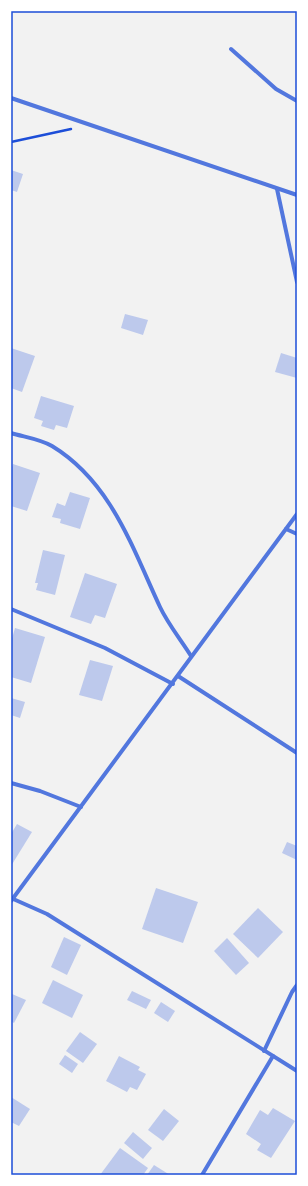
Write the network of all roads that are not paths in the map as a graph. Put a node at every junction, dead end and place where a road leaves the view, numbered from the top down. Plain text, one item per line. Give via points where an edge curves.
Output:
1 (231, 48) dead end
2 (11, 98) edge
3 (297, 101) edge
4 (277, 189) junction
5 (297, 195) edge
6 (297, 282) edge
7 (11, 433) edge
8 (297, 514) edge
9 (286, 529) junction
10 (297, 534) edge
11 (11, 609) edge
12 (191, 656) junction
13 (178, 676) junction
14 (173, 684) junction
15 (297, 753) edge
16 (11, 783) edge
17 (81, 807) junction
18 (12, 899) edge
19 (297, 985) edge
20 (264, 1051) junction
21 (272, 1056) junction
22 (297, 1071) edge
23 (202, 1175) edge

1 - 3 street via 276,89
2 - 4 street
4 - 5 street
4 - 6 street
7 - 12 street via 50,445 99,486 135,548 161,608
8 - 9 street
9 - 10 street
9 - 12 street
11 - 14 street via 106,648
12 - 13 street
13 - 14 street
13 - 15 street
14 - 17 street
16 - 17 street
17 - 18 street
18 - 20 street via 47,914
19 - 20 street
20 - 21 street
21 - 22 street
21 - 23 street

